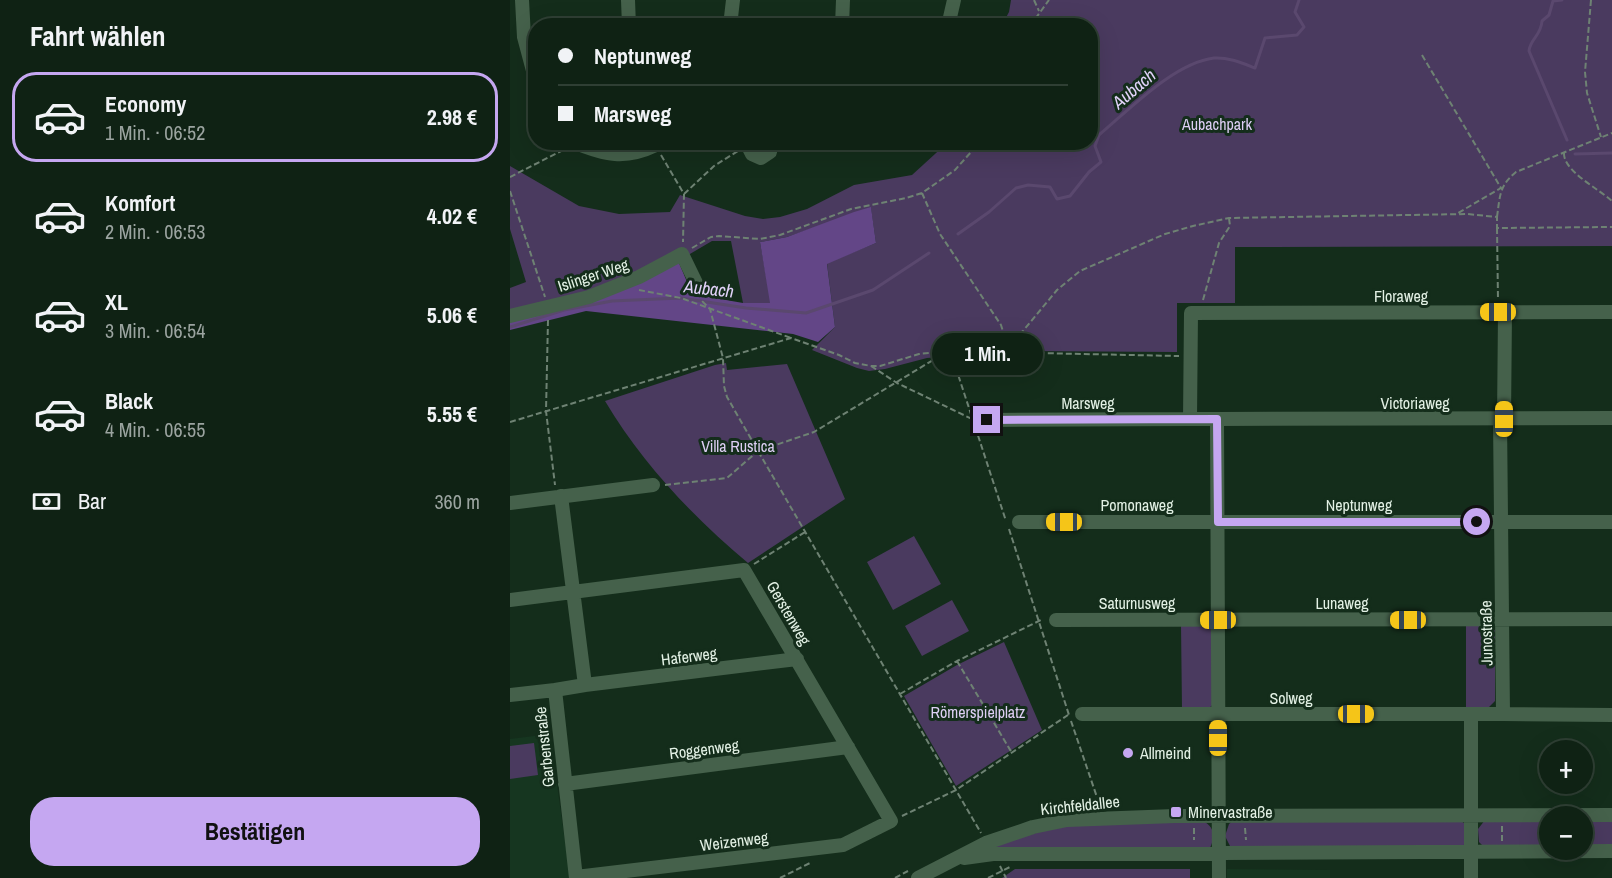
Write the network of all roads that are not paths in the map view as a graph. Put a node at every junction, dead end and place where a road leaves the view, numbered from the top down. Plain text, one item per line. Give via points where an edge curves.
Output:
1 (522, 0) edge
2 (628, 0) edge
3 (733, 0) edge
4 (843, 0) edge
5 (954, 0) edge
6 (629, 18) edge
7 (731, 18) edge
8 (842, 18) edge
9 (950, 18) edge
10 (528, 52) edge
11 (597, 150) edge
12 (646, 150) edge
13 (751, 150) edge
14 (770, 150) edge
15 (699, 289) road end
16 (1502, 312) junction
17 (1612, 312) edge
18 (510, 316) edge
19 (1612, 418) edge
20 (1190, 419) junction
21 (1217, 419) junction
22 (1502, 419) junction
23 (980, 420) road end
24 (653, 486) road end
25 (559, 496) junction
26 (510, 502) edge
27 (1019, 522) dead end
28 (1218, 522) junction
29 (1501, 522) junction
30 (1612, 522) edge
31 (573, 592) junction
32 (510, 600) edge
33 (1612, 619) edge
34 (1056, 620) road end
35 (1218, 620) junction
36 (1502, 620) junction
37 (797, 659) junction
38 (585, 685) junction
39 (555, 690) junction
40 (510, 695) edge
41 (1075, 714) road end
42 (1471, 714) junction
43 (1503, 714) junction
44 (1218, 715) junction
45 (1612, 715) edge
46 (848, 747) junction
47 (565, 784) junction
48 (1471, 815) junction
49 (1612, 815) edge
50 (1218, 816) junction
51 (891, 821) joint
52 (1612, 851) edge
53 (1471, 852) junction
54 (1219, 853) junction
55 (953, 860) junction
56 (576, 877) edge
57 (918, 878) edge
58 (1219, 878) edge
59 (1471, 878) edge

1 - 10 street
2 - 6 street
3 - 7 street
4 - 8 street
5 - 9 street
11 - 12 street via 622,156
13 - 14 street via 761,158
15 - 18 street, Islinger Weg via 682,254 589,297
16 - 17 street, Floraweg
16 - 20 street, Floraweg via 1195,313
16 - 22 street, Junostraße
19 - 22 street, Victoriaweg
20 - 21 street
20 - 23 street, Marsweg
21 - 22 street, Victoriaweg
21 - 28 street
22 - 29 street, Junostraße
24 - 25 street
25 - 26 street
25 - 31 street
27 - 28 street, Pomonaweg
28 - 29 street, Neptunweg
28 - 35 street
29 - 30 street, Neptunweg
29 - 36 street, Junostraße
31 - 32 street
31 - 37 street, Gerstenweg via 744,570
31 - 38 street
33 - 36 street, Lunaweg
34 - 35 street, Saturnusweg
35 - 36 street, Lunaweg
35 - 44 street
36 - 43 street, Junostraße
37 - 38 street, Haferweg
37 - 46 street, Gerstenweg
38 - 39 street, Garbenstraße
39 - 40 street
39 - 47 street, Garbenstraße
41 - 44 street, Solweg
42 - 43 street
42 - 44 street, Solweg
42 - 48 street
43 - 45 street
44 - 50 street
46 - 47 street, Roggenweg
46 - 51 street, Gerstenweg
47 - 56 street, Garbenstraße
48 - 49 street, Kirchfeldallee
48 - 50 street, Kirchfeldallee
48 - 53 street
50 - 54 street
50 - 55 street, Kirchfeldallee via 1067,820 986,843
51 - 56 street, Weizenweg via 843,845
52 - 53 street, Kirchfeldallee
53 - 54 street, Kirchfeldallee
53 - 59 street
54 - 55 street, Kirchfeldallee via 993,854
54 - 58 street
55 - 57 street, Kirchfeldallee

